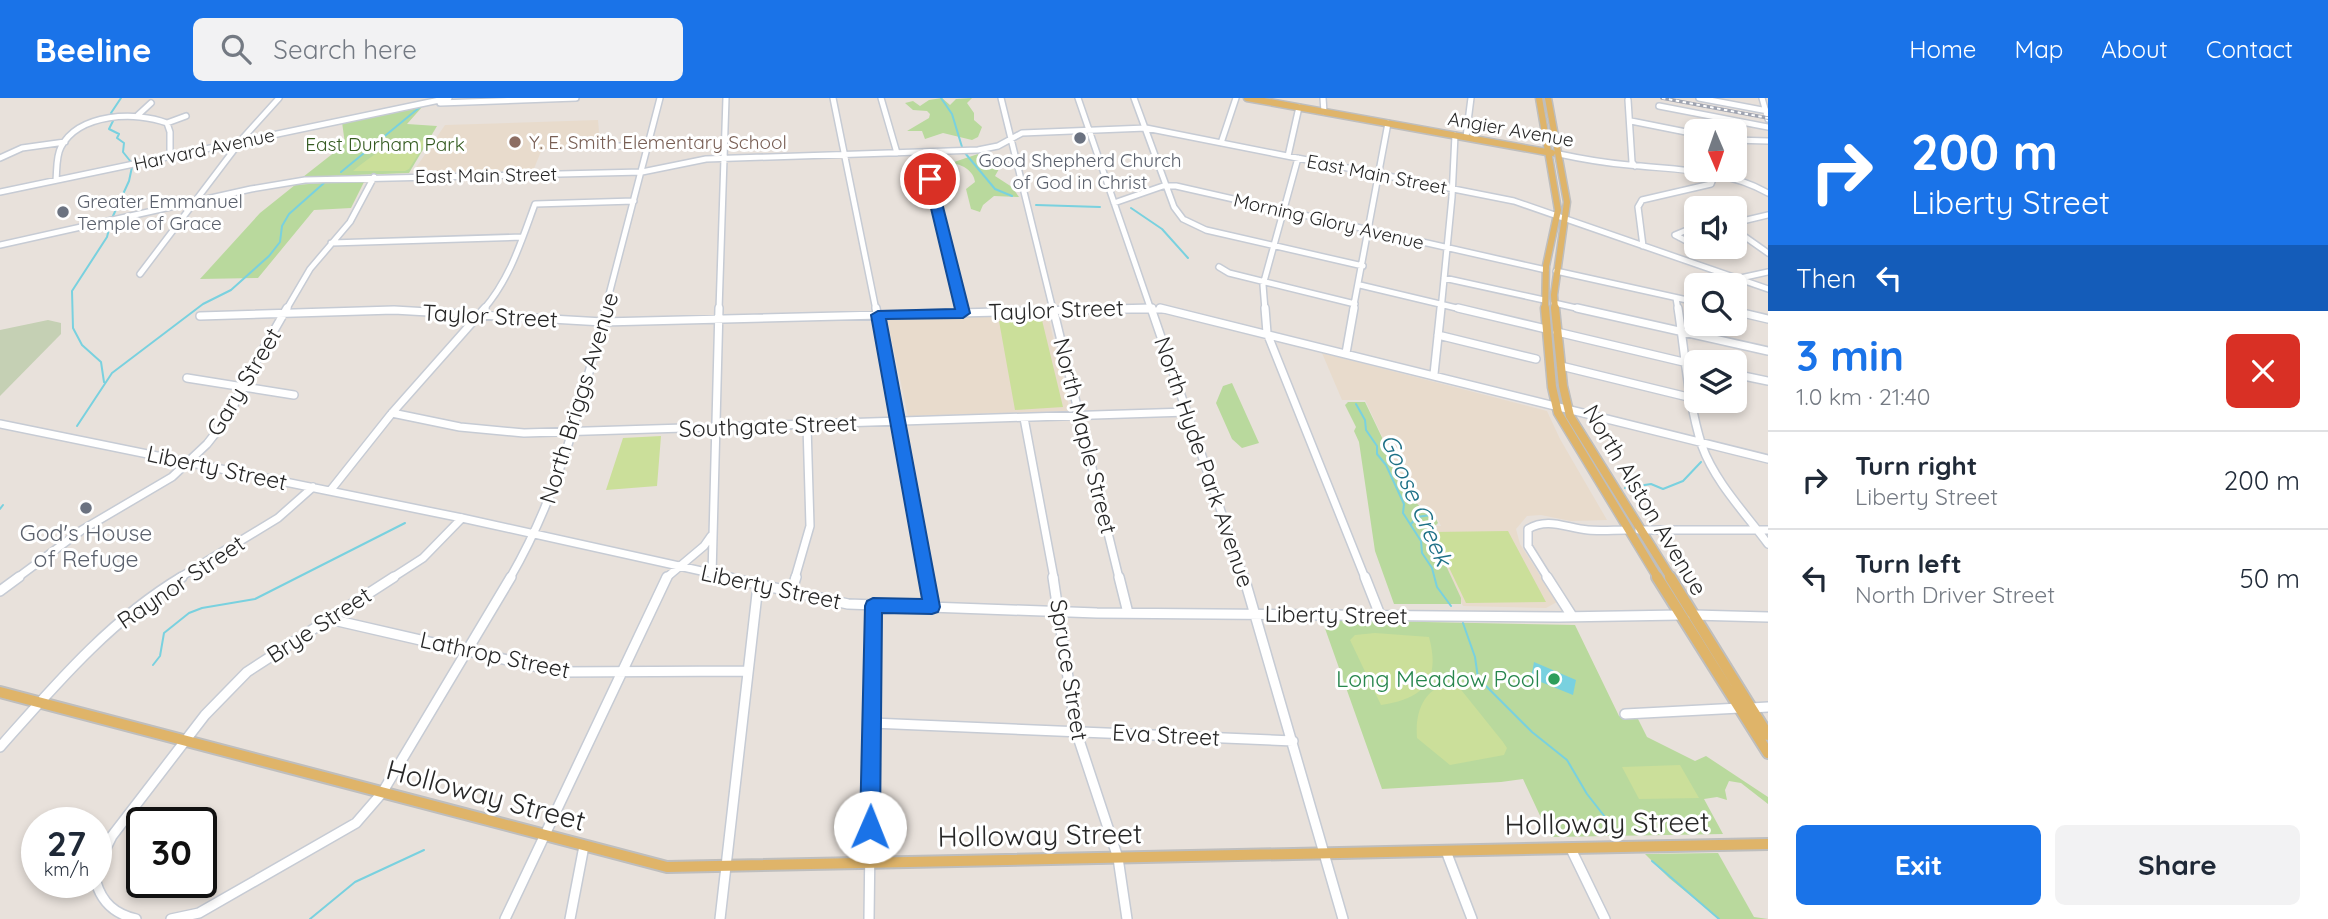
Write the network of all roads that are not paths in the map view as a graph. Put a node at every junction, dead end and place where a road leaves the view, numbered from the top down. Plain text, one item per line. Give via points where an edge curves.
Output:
1 (279, 98) edge
2 (449, 98) edge
3 (576, 98) edge
4 (660, 98) edge
5 (726, 98) edge
6 (833, 98) edge
7 (881, 98) edge
8 (1001, 98) edge
9 (1078, 98) edge
10 (1134, 98) edge
11 (1236, 98) edge
12 (1247, 98) edge
13 (1323, 98) edge
14 (1471, 98) edge
15 (1538, 98) edge
16 (1548, 98) edge
17 (1699, 98) edge
18 (1762, 98) edge
19 (1706, 99) edge
20 (1628, 100) dead end
21 (151, 103) dead end
22 (426, 103) junction
23 (1659, 106) dead end
24 (1299, 107) junction
25 (1766, 111) edge
26 (1324, 112) junction
27 (138, 115) junction
28 (186, 116) dead end
29 (1768, 119) edge
30 (1631, 121) junction
31 (167, 123) junction
32 (1388, 123) junction
33 (1768, 127) edge
34 (1146, 128) junction
35 (1089, 130) junction
36 (1684, 132) edge
37 (1455, 135) junction
38 (1011, 137) junction
39 (1466, 137) junction
40 (1747, 140) edge
41 (1768, 141) edge
42 (65, 142) junction
43 (240, 142) junction
44 (1221, 143) junction
45 (592, 146) dead end
46 (649, 146) junction
47 (1014, 149) junction
48 (978, 150) junction
49 (924, 152) junction
50 (1548, 152) junction
51 (897, 153) junction
52 (1559, 154) junction
53 (845, 155) junction
54 (170, 156) junction
55 (1288, 156) junction
56 (0, 158) edge
57 (724, 158) junction
58 (1298, 158) junction
59 (1635, 166) junction
60 (1684, 169) edge
61 (642, 172) junction
62 (1377, 174) junction
63 (374, 177) junction
64 (56, 180) junction
65 (1747, 181) edge
66 (1712, 182) edge
67 (1167, 185) junction
68 (1453, 188) junction
69 (1766, 190) edge
70 (0, 192) edge
71 (635, 201) junction
72 (195, 202) junction
73 (1114, 203) junction
74 (1283, 211) junction
75 (1768, 215) edge
76 (1562, 217) junction
77 (1747, 220) edge
78 (1369, 230) junction
79 (1684, 231) edge
80 (522, 237) junction
81 (1747, 239) edge
82 (1684, 241) edge
83 (331, 243) junction
84 (0, 245) edge
85 (1274, 245) junction
86 (1643, 246) junction
87 (1448, 248) junction
88 (1768, 253) edge
89 (1363, 266) junction
90 (1219, 267) dead end
91 (1551, 271) junction
92 (1768, 272) edge
93 (1716, 273) edge
94 (140, 274) dead end
95 (1747, 276) edge
96 (1444, 278) junction
97 (1264, 282) junction
98 (1747, 283) edge
99 (1360, 285) junction
100 (1768, 289) edge
101 (1676, 298) junction
102 (1544, 300) junction
103 (1684, 300) edge
104 (1554, 303) junction
105 (1355, 304) junction
106 (1441, 305) junction
107 (1151, 307) junction
108 (1054, 311) junction
109 (285, 313) junction
110 (963, 313) junction
111 (1747, 314) edge
112 (479, 315) junction
113 (878, 315) junction
114 (200, 316) dead end
115 (1768, 319) edge
116 (719, 320) junction
117 (603, 322) junction
118 (1546, 329) junction
119 (1681, 331) junction
120 (1557, 332) junction
121 (1267, 333) junction
122 (1438, 335) junction
123 (1684, 350) edge
124 (1768, 351) edge
125 (1346, 352) junction
126 (1536, 359) dead end
127 (1684, 362) edge
128 (1561, 366) junction
129 (1434, 374) junction
130 (1747, 377) edge
131 (187, 378) dead end
132 (1768, 382) edge
133 (242, 388) junction
134 (294, 395) dead end
135 (1684, 396) edge
136 (1555, 404) junction
137 (1567, 407) junction
138 (1187, 412) junction
139 (392, 413) junction
140 (1695, 413) edge
141 (1080, 416) junction
142 (1024, 418) junction
143 (899, 422) junction
144 (0, 424) edge
145 (807, 425) junction
146 (715, 428) junction
147 (574, 432) junction
148 (1701, 442) junction
149 (1768, 458) edge
150 (190, 462) junction
151 (313, 487) junction
152 (330, 491) junction
153 (462, 519) junction
154 (1627, 530) junction
155 (1639, 530) junction
156 (1758, 530) junction
157 (1768, 530) edge
158 (535, 535) junction
159 (711, 535) junction
160 (1768, 544) edge
161 (677, 567) junction
162 (712, 575) junction
163 (758, 585) junction
164 (0, 590) edge
165 (791, 593) junction
166 (873, 606) junction
167 (932, 607) junction
168 (1060, 612) junction
169 (1128, 613) junction
170 (1257, 614) junction
171 (1380, 615) junction
172 (1680, 615) junction
173 (1692, 615) junction
174 (1572, 616) junction
175 (1768, 617) edge
176 (329, 619) junction
177 (467, 651) junction
178 (747, 671) junction
179 (621, 673) junction
180 (0, 692) edge
181 (39, 703) junction
182 (1768, 707) edge
183 (1740, 708) junction
184 (1751, 708) junction
185 (1625, 714) dead end
186 (872, 723) junction
187 (1076, 731) junction
188 (1768, 735) edge
189 (185, 741) junction
190 (1293, 741) junction
191 (0, 747) edge
192 (1768, 753) edge
193 (382, 793) junction
194 (546, 835) junction
195 (112, 836) edge
196 (1768, 844) edge
197 (584, 846) junction
198 (1572, 849) junction
199 (1446, 851) junction
200 (1325, 853) junction
201 (1118, 858) junction
202 (870, 863) junction
203 (726, 867) junction
204 (101, 898) edge
205 (136, 919) edge
206 (171, 919) edge
207 (505, 919) edge
208 (570, 919) edge
209 (720, 919) edge
210 (869, 919) edge
211 (1127, 919) edge
212 (1343, 919) edge
213 (1472, 919) edge
214 (1605, 919) edge

1 - 43 street
2 - 22 street, Harvard Avenue
3 - 22 street
4 - 46 street, North Briggs Avenue
5 - 57 street
6 - 53 street
7 - 51 street
8 - 38 street, North Maple Street
9 - 35 street, North Hyde Park Avenue
10 - 34 street
11 - 44 street
12 - 24 main road, Angier Avenue
13 - 26 street
14 - 39 street
15 - 50 main road, North Alston Avenue
16 - 52 main road, North Alston Avenue
17 - 19 street
18 - 25 street
19 - 25 street
20 - 30 street
21 - 27 street
22 - 43 street, Harvard Avenue
23 - 33 street
24 - 26 main road, Angier Avenue
24 - 55 street
25 - 29 street
26 - 32 main road, Angier Avenue
27 - 31 street
27 - 42 street via 95,123
28 - 31 street
30 - 36 street
30 - 59 street
31 - 54 street
32 - 37 main road, Angier Avenue
32 - 62 street
34 - 35 street, East Main Street
34 - 44 street, East Main Street
34 - 67 street
35 - 38 street, East Main Street
35 - 73 street, North Hyde Park Avenue
37 - 39 main road, Angier Avenue
37 - 68 street
38 - 47 street, North Maple Street
38 - 48 street, East Main Street via 998,146
39 - 50 main road, Angier Avenue
40 - 41 street
42 - 56 street via 27,147
42 - 64 street
43 - 54 street, Harvard Avenue
43 - 72 street
44 - 55 street, East Main Street
45 - 46 street
46 - 61 street, North Briggs Avenue
47 - 48 street, East Main Street
47 - 108 street, North Maple Street
48 - 49 street, East Main Street
49 - 51 street, East Main Street
49 - 110 street
50 - 52 main road, Angier Avenue
50 - 76 main road, North Alston Avenue
51 - 53 street, East Main Street
52 - 59 street, Angier Avenue
52 - 76 main road, North Alston Avenue via 1567,202
53 - 57 street, East Main Street
53 - 113 street
54 - 64 street, Harvard Avenue
55 - 58 street, East Main Street
57 - 61 street, East Main Street
57 - 116 street
58 - 62 street, East Main Street
58 - 74 street
59 - 60 street, Angier Avenue
61 - 63 street, East Main Street
61 - 71 street, North Briggs Avenue
62 - 68 street, East Main Street
62 - 78 street
63 - 72 street, East Main Street via 294,182
63 - 83 street, Gary Street via 356,212
64 - 70 street, Harvard Avenue
65 - 69 street, Angier Avenue
66 - 86 street via 1642,200 1638,206
67 - 73 street
67 - 74 street, Morning Glory Avenue
67 - 85 street via 1177,213 1187,222
68 - 76 street, East Main Street
68 - 87 street
71 - 80 street via 535,204
71 - 117 street, North Briggs Avenue
72 - 84 street, East Main Street
72 - 94 street
73 - 107 street, North Hyde Park Avenue
74 - 78 street, Morning Glory Avenue
74 - 85 street
75 - 77 street
76 - 86 street, East Main Street
76 - 91 main road, North Alston Avenue
78 - 87 street, Morning Glory Avenue
78 - 89 street
79 - 82 street via 1675,236
80 - 83 street
80 - 112 street via 504,283
81 - 88 street
83 - 109 street, Gary Street
85 - 89 street
85 - 97 street
86 - 93 street, East Main Street
87 - 91 street, Morning Glory Avenue
87 - 96 street
89 - 99 street
90 - 97 street
91 - 101 street, Morning Glory Avenue
91 - 102 main road, North Alston Avenue
91 - 104 main road, North Alston Avenue
92 - 95 street
96 - 102 street
96 - 106 street
97 - 105 street
97 - 121 street
98 - 100 street, East Main Street
99 - 105 street
99 - 106 street
101 - 103 street, Morning Glory Avenue
101 - 119 street
102 - 118 main road, North Alston Avenue
104 - 119 street
104 - 120 main road, North Alston Avenue
105 - 125 street
106 - 118 street
106 - 122 street
107 - 108 street, Taylor Street
107 - 121 street, Taylor Street
107 - 138 street, North Hyde Park Avenue
108 - 110 street, Taylor Street
108 - 141 street, North Maple Street
109 - 112 street, Taylor Street via 394,310
109 - 114 street, Taylor Street
109 - 133 street, Gary Street
110 - 113 street, Taylor Street
111 - 115 street
112 - 117 street, Taylor Street
112 - 139 street
113 - 116 street, Taylor Street
113 - 143 street
116 - 117 street, Taylor Street
116 - 146 street
117 - 147 street, North Briggs Avenue
118 - 136 main road, North Alston Avenue
119 - 123 street
119 - 124 street
120 - 127 street
120 - 128 main road, North Alston Avenue
121 - 125 street, Taylor Street
121 - 171 street
122 - 126 street
122 - 129 street
125 - 129 street, Taylor Street
128 - 135 street
128 - 137 main road, North Alston Avenue
129 - 136 street, Taylor Street
130 - 132 street
131 - 133 street
133 - 134 street
133 - 150 street, Gary Street via 221,428
136 - 137 street, Taylor Street
136 - 154 main road, North Alston Avenue
137 - 148 street, Taylor Street
137 - 155 main road, North Alston Avenue
138 - 141 street, Southgate Street
138 - 170 street, North Hyde Park Avenue
139 - 147 street, Southgate Street via 500,432
139 - 152 street
140 - 148 street
141 - 142 street, Southgate Street
141 - 169 street, North Maple Street
142 - 143 street, Southgate Street
142 - 168 street, Spruce Street
143 - 145 street, Southgate Street
143 - 167 street
144 - 150 street, Liberty Street
145 - 146 street, Southgate Street
145 - 165 street via 810,527
146 - 147 street, Southgate Street
146 - 159 street
147 - 158 street, North Briggs Avenue
148 - 149 street, Taylor Street
148 - 156 street via 1719,477
150 - 151 street, Liberty Street
150 - 164 street, Gary Street via 173,477 64,542
151 - 152 street, Liberty Street
151 - 181 street, Raynor Street via 284,514 152,596 93,645
152 - 153 street, Liberty Street
153 - 158 street, Liberty Street
153 - 176 street, Brye Street via 423,558
154 - 172 main road, North Alston Avenue
154 - 174 street via 1587,530 1548,522 1528,529 1528,546
155 - 156 street
155 - 173 main road, North Alston Avenue
156 - 157 street
156 - 160 street
158 - 161 street, Liberty Street
158 - 177 street, North Briggs Avenue
159 - 161 street via 704,547
159 - 162 street
161 - 162 street, Liberty Street
161 - 179 street via 667,576
162 - 163 street, Liberty Street
163 - 165 street, Liberty Street
163 - 178 street
165 - 166 street, Liberty Street
166 - 167 street, Liberty Street
166 - 186 street
167 - 168 street, Liberty Street
168 - 169 street, Liberty Street
168 - 187 street, Spruce Street
169 - 170 street, Liberty Street
170 - 171 street, Liberty Street
170 - 190 street, North Hyde Park Avenue
171 - 174 street, Liberty Street
172 - 173 street, Liberty Street
172 - 174 street, Liberty Street
172 - 183 main road, North Alston Avenue
173 - 175 street, Liberty Street
173 - 184 main road, North Alston Avenue
176 - 177 street, Lathrop Street
176 - 189 street, Brye Street via 247,672
177 - 179 street, Lathrop Street via 552,671
177 - 193 street, North Briggs Avenue
178 - 179 street, Lathrop Street
178 - 203 street
179 - 194 street
180 - 181 main road, Holloway Street
181 - 189 main road, Holloway Street
181 - 191 street, Raynor Street
182 - 184 street
183 - 185 street
183 - 192 main road, North Alston Avenue
184 - 188 main road, North Alston Avenue
186 - 187 street, Eva Street
186 - 202 street
187 - 190 street, Eva Street
187 - 201 street, Spruce Street
189 - 193 main road, Holloway Street
189 - 195 street, Brye Street
190 - 200 street, North Hyde Park Avenue
193 - 194 main road, Holloway Street
193 - 206 street, North Briggs Avenue via 345,831 211,906
194 - 197 main road, Holloway Street
194 - 207 street
196 - 198 main road, Holloway Street
197 - 203 main road, Holloway Street via 667,867
197 - 208 street
198 - 199 main road, Holloway Street
198 - 214 street
199 - 200 main road, Holloway Street
199 - 213 street
200 - 201 main road, Holloway Street
200 - 212 street, North Hyde Park Avenue
201 - 202 main road, Holloway Street
201 - 211 street, Spruce Street
202 - 203 main road, Holloway Street
202 - 210 street
203 - 209 street
204 - 205 street via 120,914

